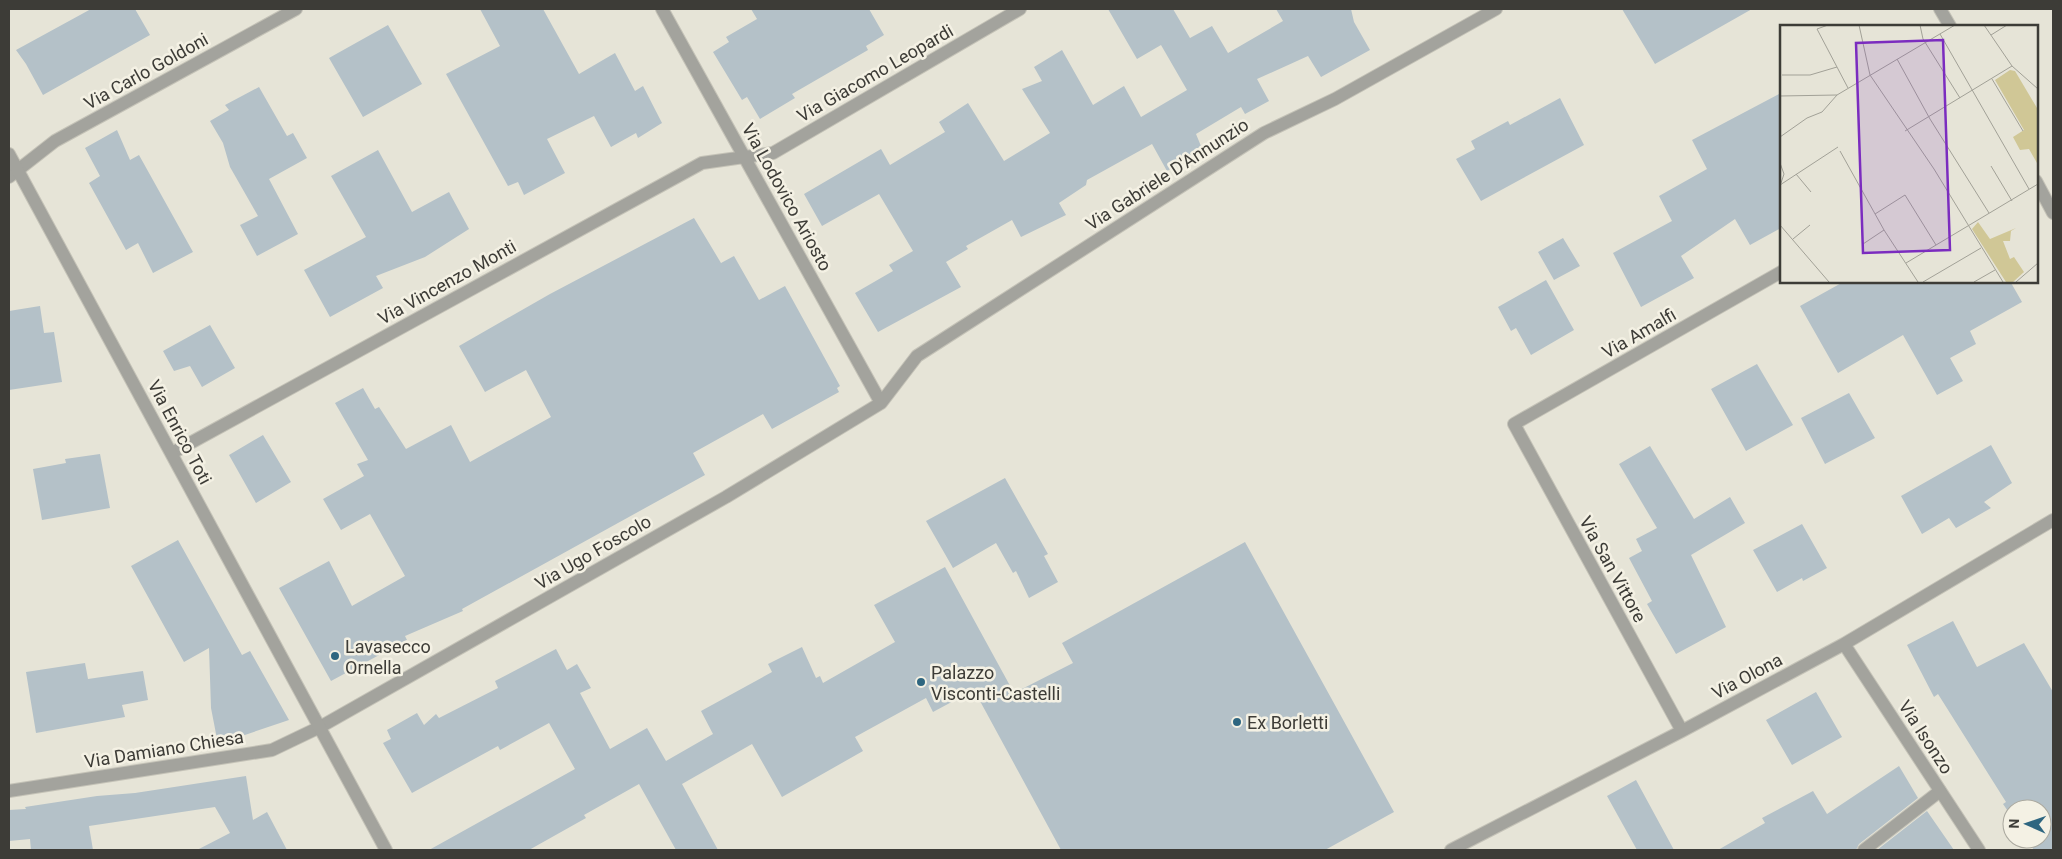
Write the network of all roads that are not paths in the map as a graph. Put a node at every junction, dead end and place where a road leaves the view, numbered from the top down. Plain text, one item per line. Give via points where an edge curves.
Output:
1 (296, 9) edge
2 (662, 9) edge
3 (1020, 9) edge
4 (1496, 9) edge
5 (1940, 9) edge
6 (1949, 25) edge
7 (9, 154) edge
8 (744, 157) junction
9 (13, 173) edge
10 (2037, 183) edge
11 (2053, 213) edge
12 (1780, 273) edge
13 (881, 403) junction
14 (1514, 424) joint
15 (172, 453) junction
16 (2053, 520) edge
17 (1844, 644) junction
18 (320, 727) junction
19 (1682, 731) junction
20 (9, 791) edge
21 (1940, 791) junction
22 (386, 850) edge
23 (1451, 850) edge
24 (1864, 850) edge
25 (1979, 850) edge

1 - 9 street, Via Carlo Goldoni via 55,141
2 - 8 street, Via Lodovico Ariosto
3 - 8 street, Via Giacomo Leopardi via 773,153
4 - 13 street, Via Gabriele D'Annunzio via 1335,99 1264,132 917,356
5 - 6 street
7 - 9 street, Via Enrico Toti
8 - 13 street, Via Lodovico Ariosto
8 - 15 street, Via Vincenzo Monti via 702,163
9 - 15 street, Via Enrico Toti
10 - 11 street
12 - 14 street, Via Amalfi
13 - 18 street, Via Ugo Foscolo via 726,497
14 - 19 street, Via San Vittore
15 - 18 street, Via Enrico Toti
16 - 17 street, Via Olona
17 - 19 street, Via Olona
17 - 21 street, Via Isonzo
18 - 20 street, Via Damiano Chiesa via 272,750
18 - 22 street, Via Enrico Toti
19 - 23 street, Via Olona
21 - 24 street
21 - 25 street, Via Isonzo

